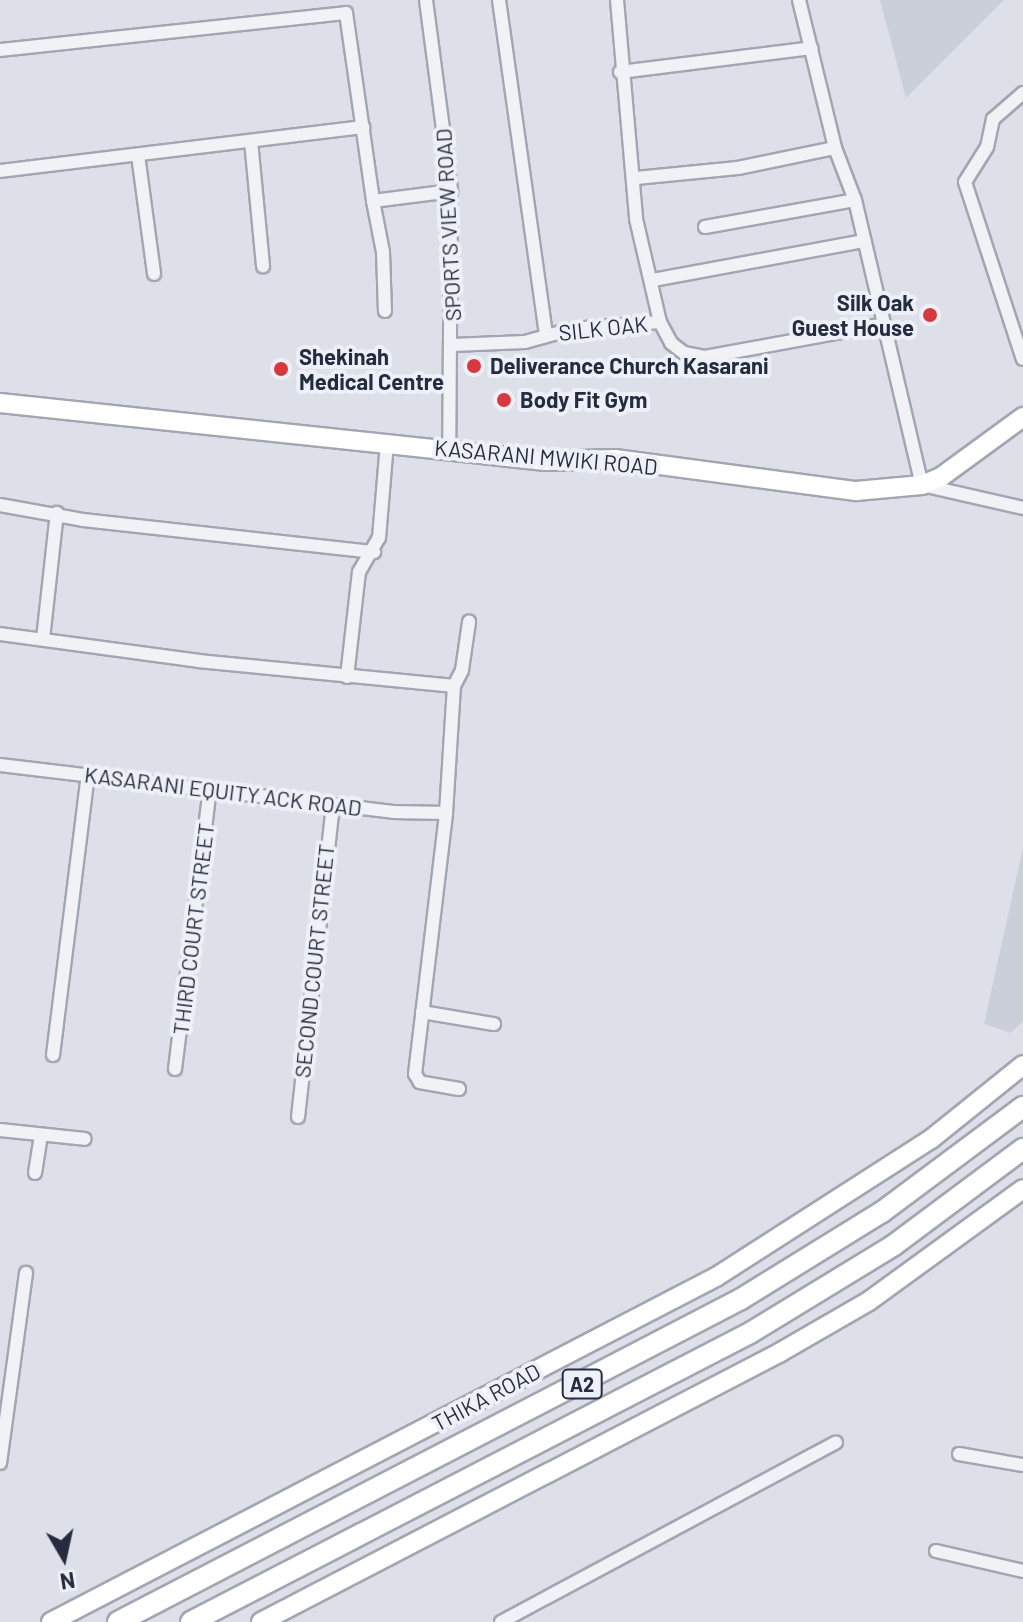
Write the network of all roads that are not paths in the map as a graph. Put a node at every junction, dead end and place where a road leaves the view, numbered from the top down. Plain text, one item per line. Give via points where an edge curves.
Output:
1 (426, 0) edge
2 (499, 0) edge
3 (617, 0) edge
4 (799, 0) edge
5 (812, 48) junction
6 (0, 50) edge
7 (620, 72) junction
8 (1023, 93) edge
9 (363, 127) junction
10 (251, 141) junction
11 (835, 148) junction
12 (138, 155) junction
13 (0, 171) edge
14 (636, 178) junction
15 (451, 191) junction
16 (855, 200) junction
17 (373, 201) junction
18 (705, 227) dead end
19 (864, 241) junction
20 (263, 266) dead end
21 (154, 274) dead end
22 (653, 280) junction
23 (385, 311) dead end
24 (660, 322) junction
25 (880, 325) junction
26 (546, 333) junction
27 (452, 345) junction
28 (1023, 359) edge
29 (0, 403) edge
30 (1023, 417) edge
31 (387, 443) junction
32 (449, 451) junction
33 (922, 485) junction
34 (0, 505) edge
35 (1023, 508) edge
36 (57, 513) junction
37 (374, 552) junction
38 (469, 622) dead end
39 (0, 634) edge
40 (43, 639) junction
41 (347, 677) junction
42 (454, 686) junction
43 (0, 765) edge
44 (88, 774) junction
45 (210, 789) junction
46 (333, 805) junction
47 (446, 813) junction
48 (422, 1012) junction
49 (494, 1024) dead end
50 (53, 1055) dead end
51 (1023, 1065) edge
52 (175, 1069) dead end
53 (459, 1089) dead end
54 (1023, 1107) edge
55 (298, 1117) dead end
56 (0, 1130) edge
57 (41, 1135) junction
58 (85, 1139) dead end
59 (1023, 1149) edge
60 (35, 1173) dead end
61 (1023, 1189) edge
62 (26, 1273) dead end
63 (836, 1442) dead end
64 (959, 1454) dead end
65 (0, 1463) edge
66 (1023, 1465) edge
67 (936, 1551) dead end
68 (1023, 1571) edge
69 (51, 1622) edge
70 (118, 1622) edge
71 (191, 1622) edge
72 (261, 1622) edge
73 (501, 1622) edge

1 - 15 street, SPORTS VIEW ROAD
2 - 26 street
3 - 7 street
4 - 5 street
5 - 7 street
5 - 11 street
6 - 9 street via 346,13
7 - 14 street
8 - 28 street via 993,119 987,147 965,182
9 - 10 street
9 - 17 street
10 - 12 street
10 - 20 street
11 - 14 street via 738,168
11 - 16 street
12 - 13 street
12 - 21 street
14 - 22 street via 636,219 645,268
15 - 17 street
15 - 27 street, SPORTS VIEW ROAD
16 - 18 street
16 - 19 street
17 - 23 street via 383,252
19 - 22 street
19 - 25 street
22 - 24 street
24 - 25 street, SILK OAK via 678,348 705,357
24 - 26 street, SILK OAK
25 - 33 street
26 - 27 street, SILK OAK via 525,342
27 - 32 street, SPORTS VIEW ROAD
29 - 31 main road, KASARANI MWIKI ROAD
30 - 33 main road, KASARANI MWIKI ROAD via 958,469
31 - 32 main road, KASARANI MWIKI ROAD
31 - 37 street
32 - 33 main road, KASARANI MWIKI ROAD via 546,461 615,459 818,490
33 - 35 street
34 - 36 street
36 - 37 street
36 - 40 street
37 - 41 street via 359,572
38 - 42 street via 462,670
39 - 40 street
40 - 41 street
41 - 42 street
42 - 47 street
43 - 44 street, KASARANI EQUITY ACK ROAD
44 - 45 street, KASARANI EQUITY ACK ROAD
44 - 50 street
45 - 46 street, KASARANI EQUITY ACK ROAD
45 - 52 street, THIRD COURT STREET
46 - 47 street, KASARANI EQUITY ACK ROAD
46 - 55 street, SECOND COURT STREET
47 - 48 street
48 - 49 street
48 - 53 street via 416,1078
51 - 69 main road, THIKA ROAD via 931,1139 729,1270
54 - 70 highway, THIKA ROAD / A2 via 882,1212 741,1299
56 - 57 street
57 - 58 street
57 - 60 street
59 - 71 highway, A2 via 894,1245 750,1333
61 - 72 main road via 869,1301 779,1353
62 - 65 street
63 - 73 street
64 - 66 street
67 - 68 street

